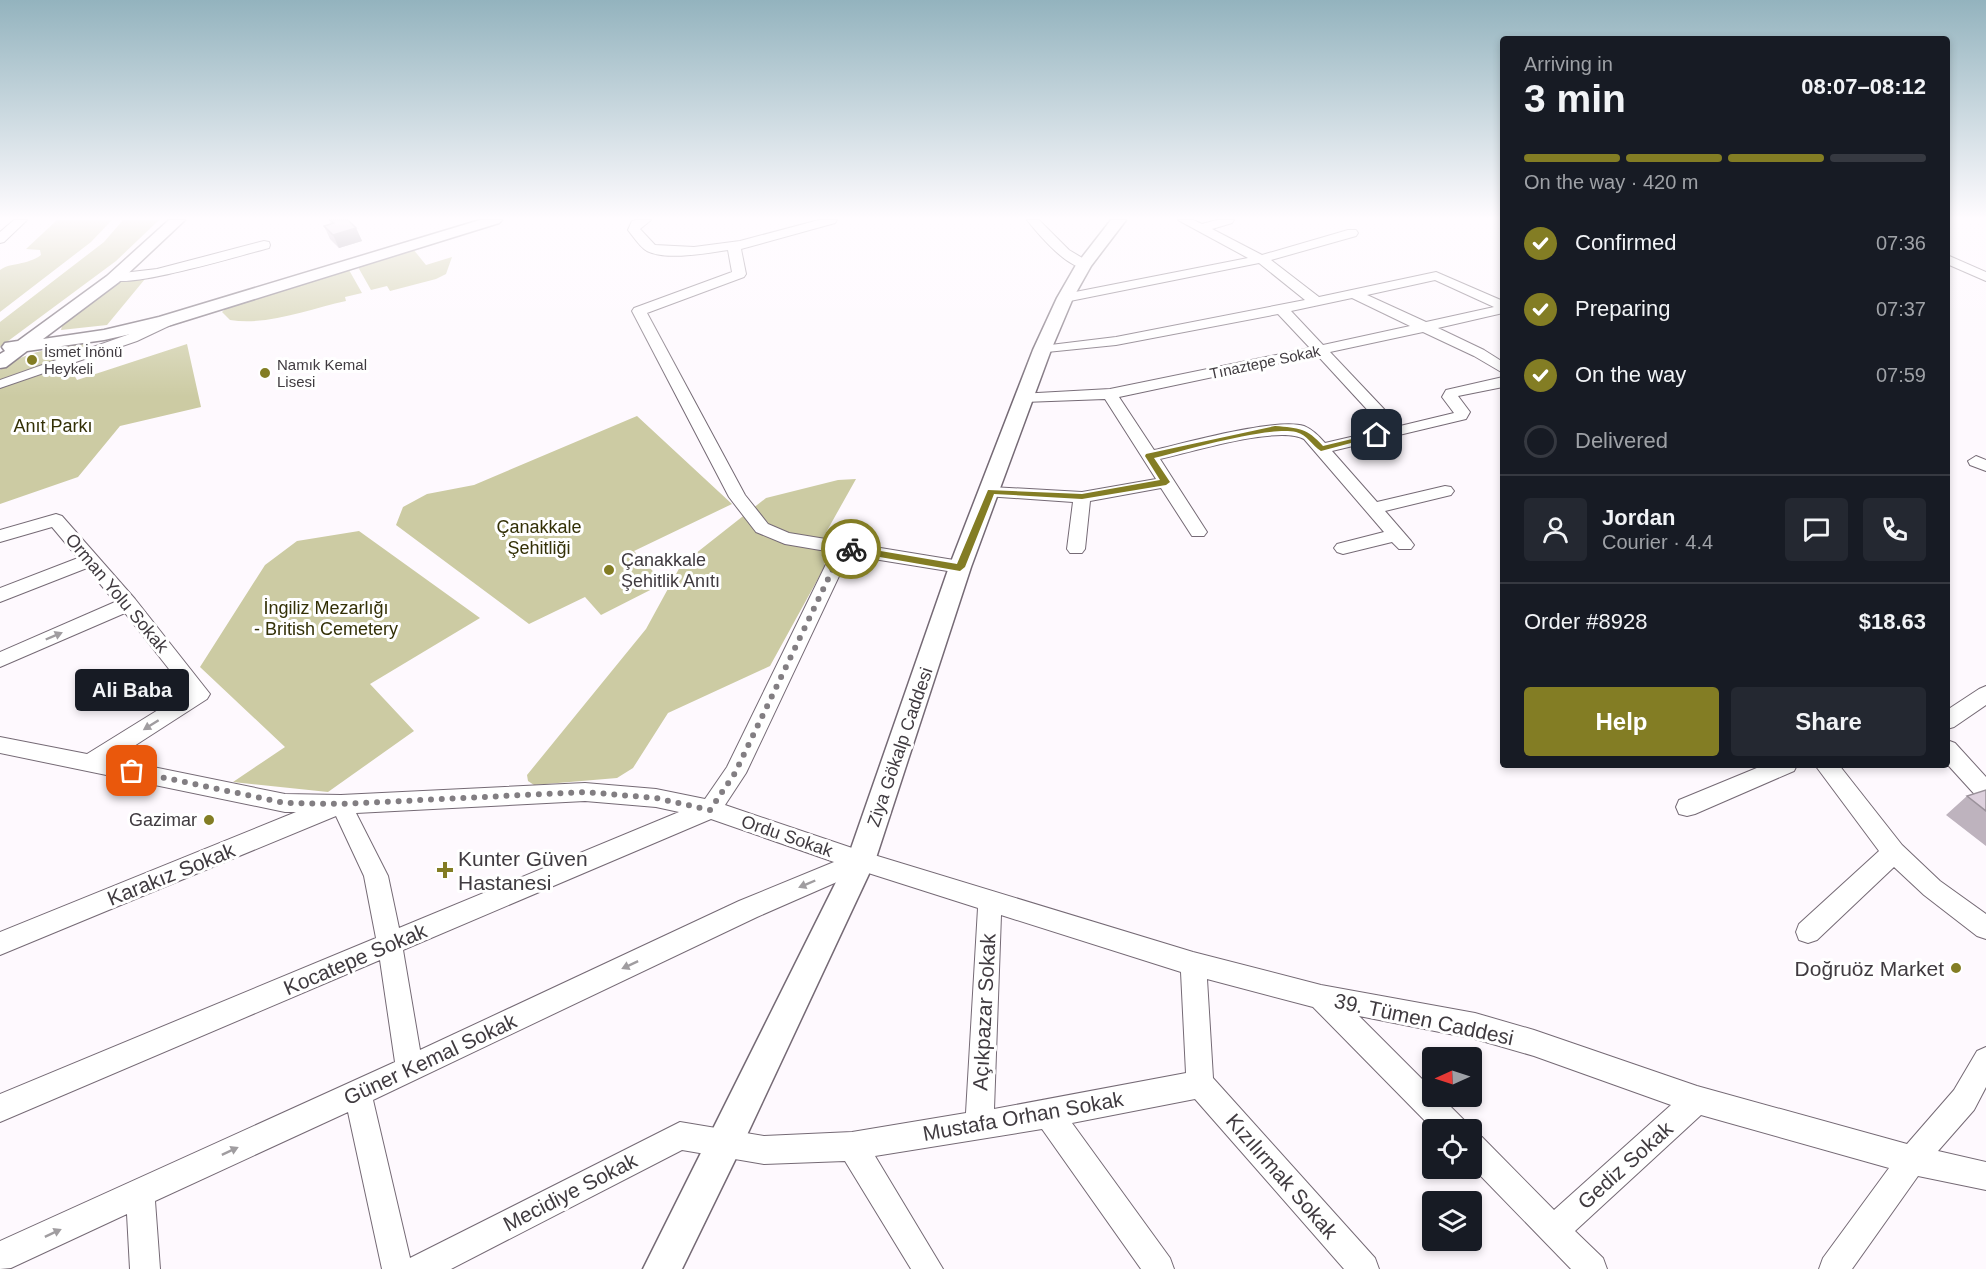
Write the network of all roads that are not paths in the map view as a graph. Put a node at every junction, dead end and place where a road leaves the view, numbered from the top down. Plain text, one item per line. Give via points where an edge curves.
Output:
1 (99, 279) edge
2 (112, 279) edge
3 (289, 279) edge
4 (299, 279) edge
5 (725, 279) edge
6 (1076, 279) edge
7 (1162, 279) edge
8 (1287, 279) edge
9 (1420, 279) edge
10 (1443, 279) edge
11 (1353, 293) junction
12 (1065, 298) junction
13 (1317, 302) junction
14 (1500, 306) edge
15 (1281, 309) junction
16 (1500, 310) edge
17 (170, 320) junction
18 (1428, 327) junction
19 (19, 344) edge
20 (1042, 350) junction
21 (1321, 351) junction
22 (0, 363) edge
23 (1500, 367) edge
24 (1500, 383) edge
25 (2, 384) dead end
26 (1110, 394) junction
27 (1024, 397) junction
28 (1396, 431) junction
29 (1321, 449) junction
30 (1149, 456) junction
31 (1166, 482) junction
32 (1445, 491) dead end
33 (991, 492) junction
34 (1082, 496) junction
35 (1373, 508) junction
36 (1198, 532) dead end
37 (0, 536) edge
38 (843, 548) junction
39 (1343, 548) dead end
40 (1076, 549) dead end
41 (90, 560) junction
42 (960, 567) junction
43 (0, 595) edge
44 (128, 604) junction
45 (0, 660) edge
46 (1986, 694) edge
47 (1950, 718) edge
48 (0, 745) edge
49 (1950, 752) edge
50 (92, 762) junction
51 (1779, 768) edge
52 (1828, 768) edge
53 (1982, 785) edge
54 (341, 804) junction
55 (1687, 807) dead end
56 (710, 810) junction
57 (1894, 852) junction
58 (861, 861) junction
59 (990, 900) junction
60 (1986, 928) edge
61 (1808, 932) dead end
62 (0, 944) edge
63 (390, 944) junction
64 (1193, 964) junction
65 (1321, 997) junction
66 (1986, 1060) edge
67 (410, 1069) junction
68 (1200, 1084) junction
69 (358, 1093) junction
70 (1697, 1100) junction
71 (0, 1108) edge
72 (1048, 1114) junction
73 (1443, 1119) edge
74 (979, 1125) junction
75 (726, 1142) junction
76 (852, 1146) junction
77 (1482, 1157) edge
78 (1912, 1160) junction
79 (1986, 1176) edge
80 (140, 1193) junction
81 (1554, 1230) junction
82 (0, 1257) edge
83 (145, 1269) edge
84 (397, 1269) edge
85 (419, 1269) edge
86 (662, 1269) edge
87 (928, 1269) edge
88 (1159, 1269) edge
89 (1364, 1269) edge
90 (1592, 1269) edge
91 (1834, 1269) edge

1 - 19 main road
2 - 19 main road
3 - 19 main road via 142,322
4 - 17 main road
5 - 38 street via 639,311 738,497 762,528 785,538
6 - 12 main road, Ziya Gökalp Caddesi
7 - 12 street
8 - 13 street
9 - 11 street
10 - 14 street
11 - 13 street
11 - 18 street
12 - 20 main road, Ziya Gökalp Caddesi
13 - 15 street
15 - 20 street via 1116,341
15 - 21 street
16 - 18 street, Tınaztepe Sokak
17 - 19 main road via 98,337
17 - 25 street via 132,338
18 - 21 street, Tınaztepe Sokak
18 - 23 street
19 - 22 main road
20 - 27 main road, Ziya Gökalp Caddesi
21 - 26 street, Tınaztepe Sokak
21 - 28 street
24 - 28 street via 1451,393 1462,412 1460,416
26 - 27 street, Tınaztepe Sokak
26 - 30 street
27 - 33 main road, Ziya Gökalp Caddesi
28 - 29 street
29 - 30 street via 1310,436 1287,428
29 - 35 street
30 - 31 street
31 - 34 street
31 - 36 street
32 - 35 street
33 - 34 street
33 - 42 main road, Ziya Gökalp Caddesi
34 - 40 street
35 - 39 street via 1401,540
37 - 41 street, Orman Yolu Sokak via 56,520
38 - 42 street
38 - 56 street via 735,773
41 - 43 street
41 - 44 street, Orman Yolu Sokak
42 - 58 main road, Ziya Gökalp Caddesi
45 -> 44 street
44 -> 50 street, Orman Yolu Sokak via 200,694
46 - 47 street
48 - 50 street, Ordu Sokak
49 - 53 street
50 - 54 street, Ordu Sokak via 261,800
51 - 55 street
52 - 57 street
54 - 56 street, Ordu Sokak via 585,792 656,798
54 - 62 street, Karakız Sokak
54 - 63 street via 376,876
56 - 58 street, Ordu Sokak
56 - 63 street, Kocatepe Sokak
57 - 60 street via 1932,888
57 - 61 street
58 - 59 street, 39. Tümen Caddesi
58 -> 67 street, Güner Kemal Sokak via 748,909
58 - 75 main road, Ziya Gökalp Caddesi
59 - 64 street, 39. Tümen Caddesi
59 - 74 street, Açıkpazar Sokak
63 - 67 street
63 - 71 street, Kocatepe Sokak
64 - 65 street, 39. Tümen Caddesi
64 - 68 street
65 - 70 street, 39. Tümen Caddesi via 1534,1042
65 - 73 street
66 - 78 street via 1964,1100
67 - 69 street, Güner Kemal Sokak
68 - 72 street, Mustafa Orhan Sokak
68 - 89 street, Kızılırmak Sokak
80 -> 69 street, Güner Kemal Sokak
69 - 84 street
70 - 78 street, 39. Tümen Caddesi
70 - 81 street, Gediz Sokak
72 - 74 street, Mustafa Orhan Sokak
72 - 88 street
74 - 76 street, Mustafa Orhan Sokak
75 - 76 street, Mustafa Orhan Sokak via 764,1150
75 - 85 street, Mecidiye Sokak via 680,1136
75 - 86 main road, Ziya Gökalp Caddesi
76 - 87 street
77 - 81 street
78 - 79 street, 39. Tümen Caddesi
78 - 91 street
82 -> 80 street, Güner Kemal Sokak
80 - 83 street
81 - 90 street

